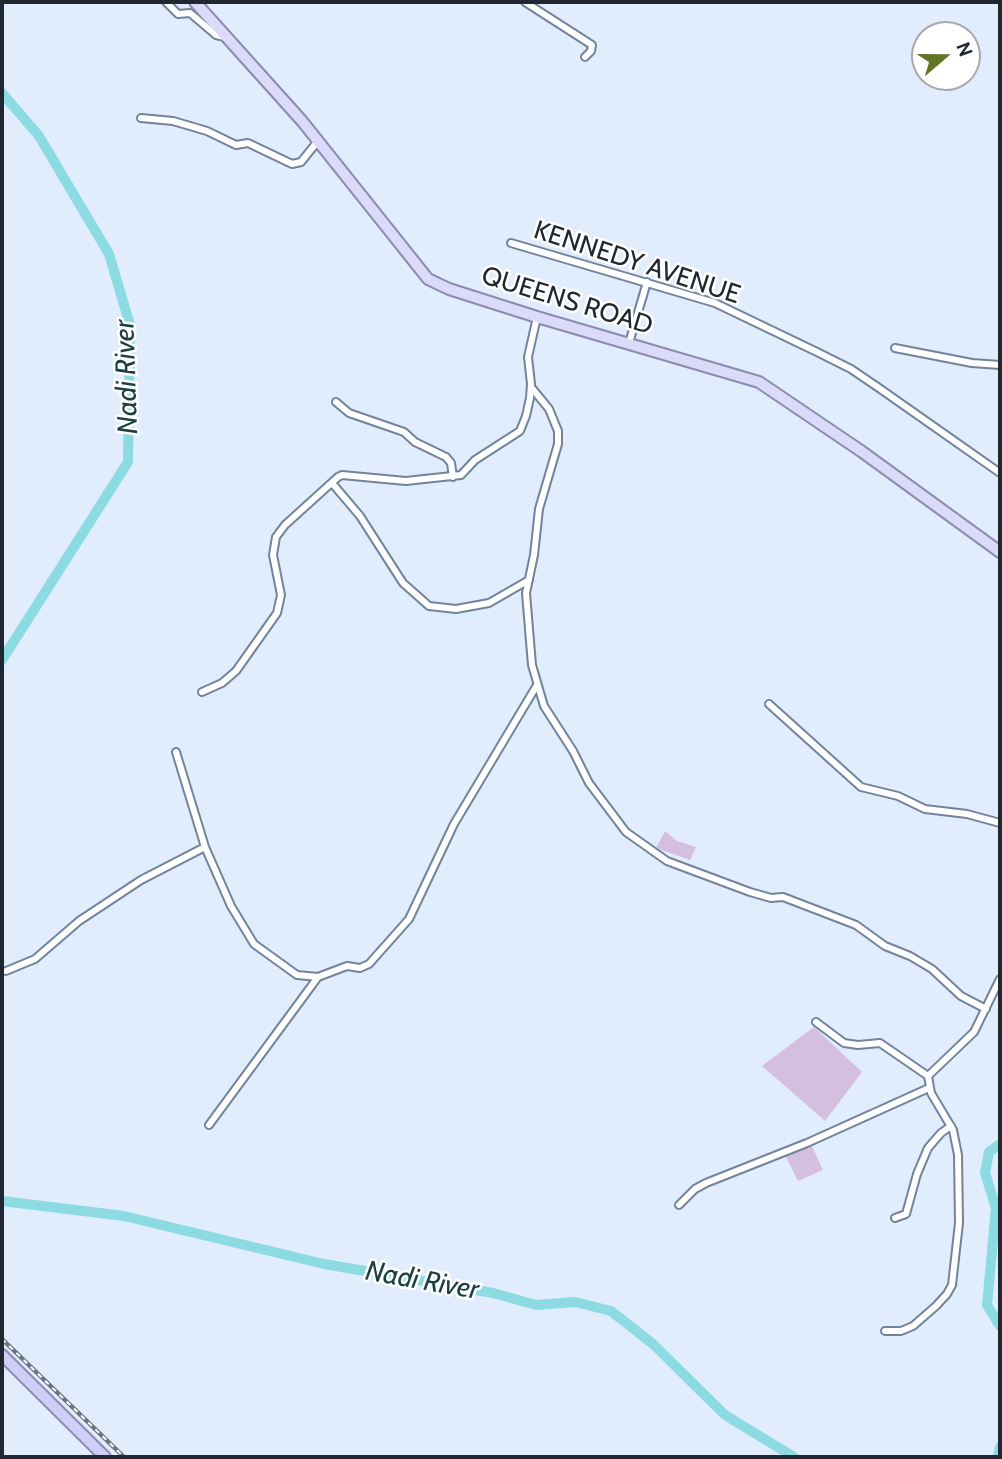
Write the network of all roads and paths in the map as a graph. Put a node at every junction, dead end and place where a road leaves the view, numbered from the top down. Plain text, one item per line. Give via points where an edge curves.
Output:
1 (166, 2) edge
2 (195, 2) edge
3 (525, 2) edge
4 (227, 37) junction
5 (584, 57) dead end
6 (141, 118) dead end
7 (317, 141) junction
8 (511, 243) dead end
9 (647, 282) junction
10 (537, 317) junction
11 (629, 343) junction
12 (895, 348) dead end
13 (1000, 365) edge
14 (531, 387) junction
15 (336, 402) dead end
16 (1000, 473) edge
17 (453, 477) junction
18 (332, 483) junction
19 (1000, 552) edge
20 (529, 580) junction
21 (537, 685) junction
22 (202, 692) dead end
23 (769, 704) dead end
24 (176, 752) dead end
25 (1000, 823) edge
26 (205, 847) junction
27 (6, 971) dead end
28 (318, 977) junction
29 (1000, 979) edge
30 (986, 1009) junction
31 (816, 1022) dead end
32 (928, 1076) junction
33 (929, 1088) junction
34 (209, 1125) dead end
35 (951, 1126) junction
36 (679, 1205) dead end
37 (895, 1217) dead end
38 (885, 1331) dead end
39 (2, 1355) edge
40 (105, 1457) edge

1 - 4 street via 178,14 190,13 216,35
2 - 4 main road, QUEENS ROAD
3 - 5 street via 592,45
4 - 7 main road, QUEENS ROAD
6 - 7 street via 173,121 236,145 248,143 292,164 301,162
7 - 10 main road, QUEENS ROAD via 428,279
8 - 9 street, KENNEDY AVENUE
9 - 11 street
9 - 16 street, KENNEDY AVENUE via 715,303 851,369
10 - 11 main road, QUEENS ROAD
10 - 14 street via 528,357
11 - 19 main road, QUEENS ROAD via 765,386
12 - 13 street
14 - 17 street via 520,431
14 - 20 street via 549,409 558,444 539,509
15 - 17 street via 349,413 404,432 446,457
17 - 18 street via 406,481 342,475
18 - 20 street via 360,516 403,583 429,606 456,609 489,603
18 - 22 street via 276,537 273,555 281,595 277,613 236,671
20 - 21 street via 528,621
21 - 28 street via 454,824 409,919 369,964
21 - 30 street via 544,706 589,783 626,832 649,850 684,870 771,898 783,897 856,925 885,946 932,969 961,996
23 - 25 street via 861,787 925,808
24 - 26 street
26 - 27 street via 141,880 79,921 35,959
26 - 28 street via 254,944 297,975
28 - 34 street
29 - 30 street
30 - 32 street via 974,1032
31 - 32 street via 844,1043 880,1043
32 - 33 street
33 - 35 street
33 - 36 street via 706,1183
35 - 37 street via 928,1148 906,1214
35 - 38 street via 960,1193 952,1285 913,1326
39 - 40 highway

